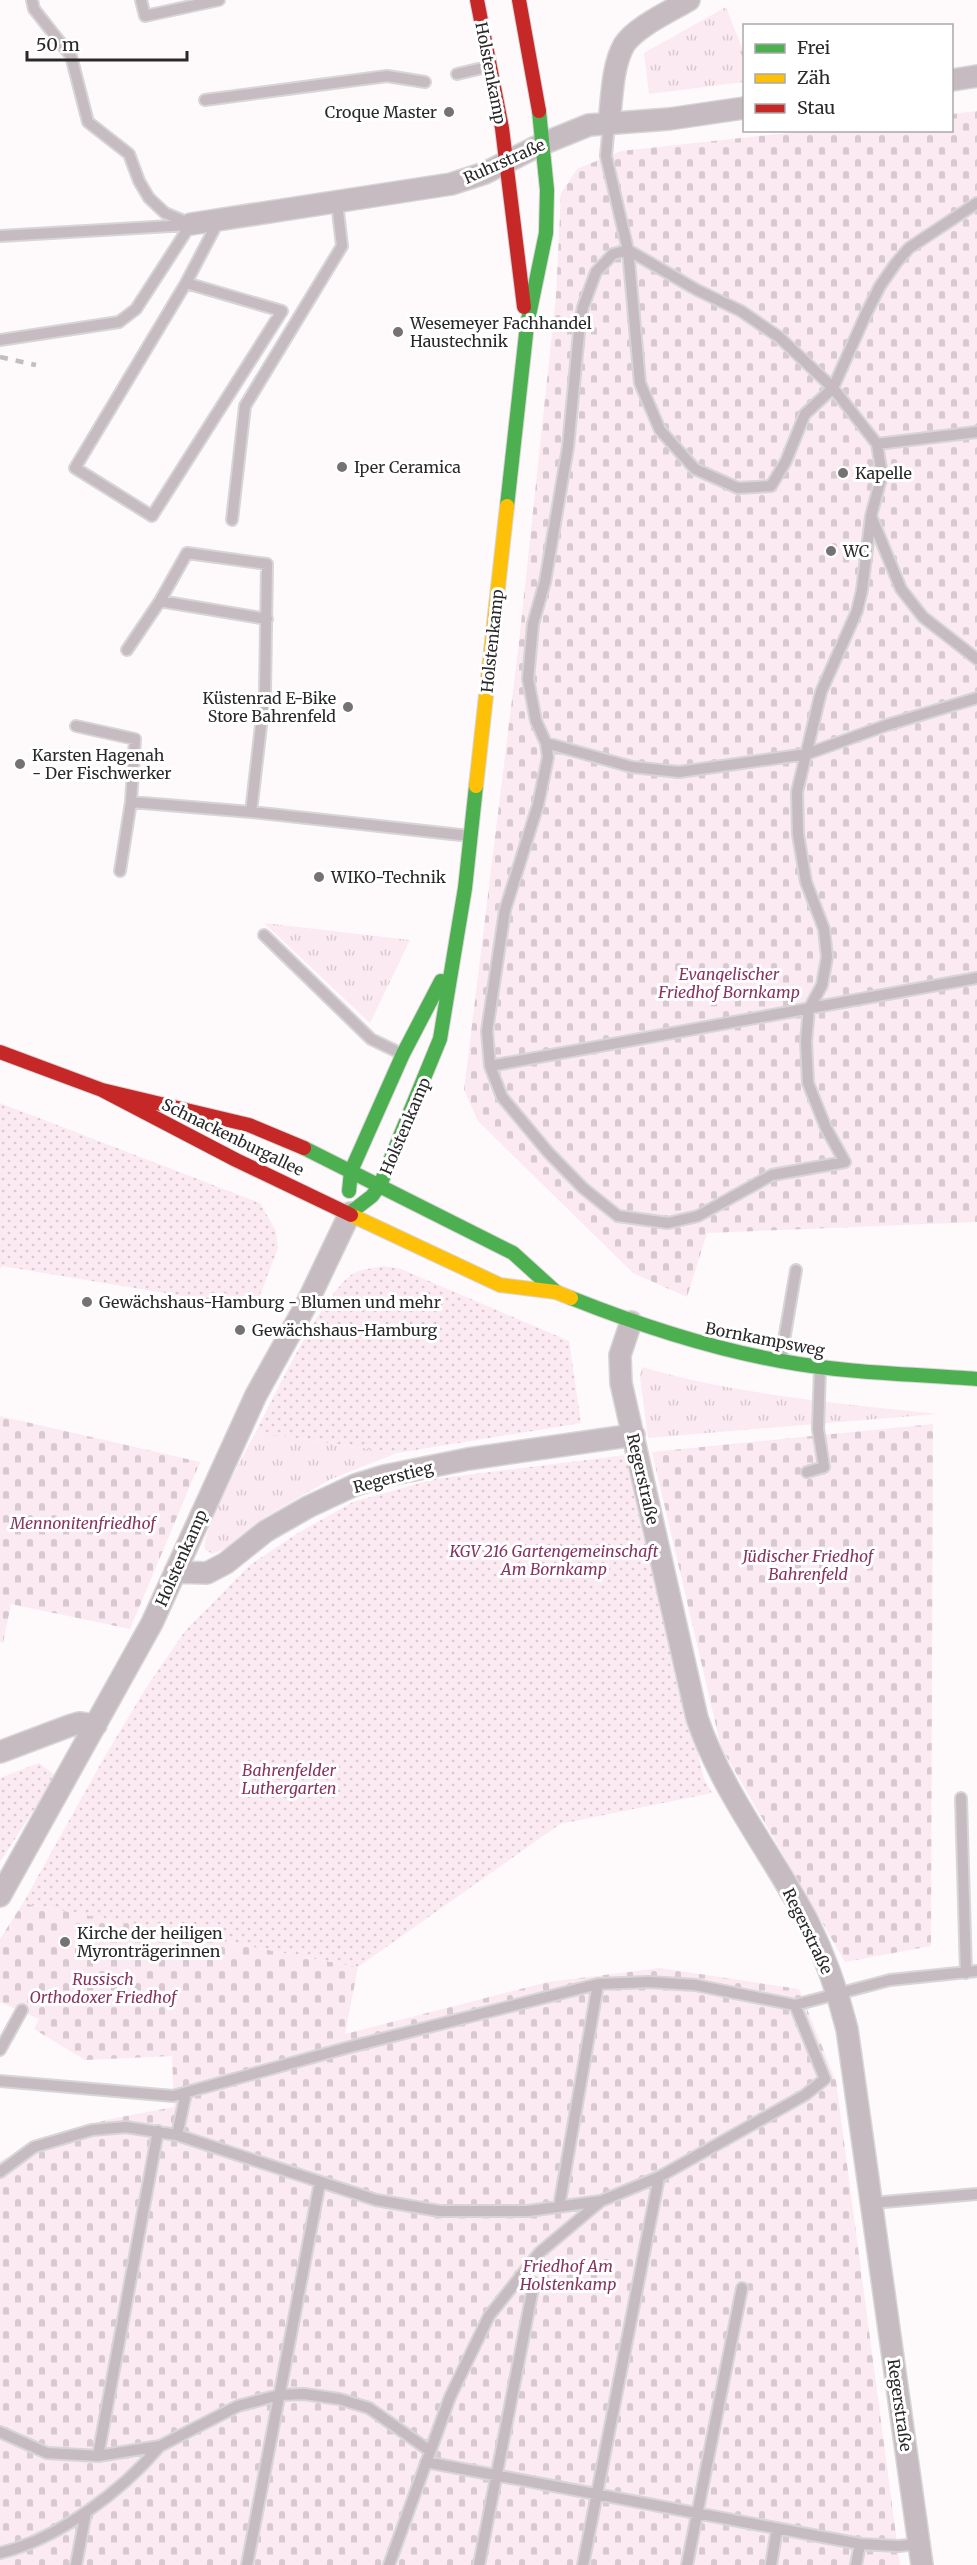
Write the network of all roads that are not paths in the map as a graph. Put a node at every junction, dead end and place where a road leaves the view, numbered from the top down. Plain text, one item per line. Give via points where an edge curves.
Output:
1 (32, 0) edge
2 (141, 0) edge
3 (219, 0) edge
4 (477, 0) edge
5 (519, 0) edge
6 (689, 0) edge
7 (490, 67) junction
8 (457, 74) dead end
9 (977, 76) edge
10 (953, 80) edge
11 (425, 82) dead end
12 (205, 100) dead end
13 (743, 108) edge
14 (609, 123) junction
15 (542, 144) junction
16 (506, 162) junction
17 (337, 203) junction
18 (977, 203) edge
19 (219, 220) junction
20 (191, 224) junction
21 (0, 236) edge
22 (628, 250) junction
23 (186, 283) junction
24 (527, 325) junction
25 (0, 340) edge
26 (833, 388) junction
27 (977, 432) edge
28 (877, 444) junction
29 (871, 516) junction
30 (232, 520) dead end
31 (160, 601) junction
32 (267, 619) junction
33 (127, 650) dead end
34 (977, 659) edge
35 (977, 698) edge
36 (76, 726) dead end
37 (546, 743) junction
38 (807, 754) junction
39 (131, 802) junction
40 (251, 812) junction
41 (471, 836) junction
42 (120, 871) dead end
43 (264, 935) dead end
44 (453, 956) junction
45 (977, 978) edge
46 (809, 1009) junction
47 (0, 1052) edge
48 (403, 1054) junction
49 (490, 1066) junction
50 (102, 1090) junction
51 (351, 1171) junction
52 (380, 1185) junction
53 (350, 1213) junction
54 (796, 1270) dead end
55 (556, 1292) junction
56 (631, 1322) junction
57 (780, 1362) junction
58 (820, 1367) junction
59 (977, 1379) edge
60 (634, 1435) junction
61 (807, 1472) dead end
62 (175, 1572) junction
63 (96, 1725) junction
64 (0, 1752) edge
65 (962, 1798) dead end
66 (0, 1896) edge
67 (971, 1972) edge
68 (598, 1984) junction
69 (838, 1992) junction
70 (795, 2005) junction
71 (22, 2010) dead end
72 (0, 2050) edge
73 (0, 2081) edge
74 (186, 2093) junction
75 (158, 2131) junction
76 (177, 2135) junction
77 (0, 2172) edge
78 (659, 2176) junction
79 (320, 2182) junction
80 (977, 2194) edge
81 (601, 2201) junction
82 (872, 2204) junction
83 (559, 2207) junction
84 (520, 2276) junction
85 (742, 2288) dead end
86 (279, 2395) junction
87 (1, 2436) edge
88 (160, 2446) junction
89 (430, 2451) junction
90 (98, 2456) junction
91 (426, 2463) junction
92 (496, 2475) junction
93 (597, 2496) junction
94 (86, 2512) junction
95 (697, 2514) junction
96 (777, 2529) junction
97 (860, 2544) junction
98 (919, 2544) junction
99 (0, 2553) edge
100 (76, 2565) edge
101 (247, 2565) edge
102 (389, 2565) edge
103 (479, 2565) edge
104 (583, 2565) edge
105 (687, 2565) edge
106 (771, 2565) edge
107 (856, 2565) edge
108 (922, 2565) edge

1 - 20 lane via 34,9 71,56 88,122 129,154 149,198 165,213
2 - 3 lane via 145,16
4 - 7 main road, Holstenkamp
5 - 15 main road, Holstenkamp via 536,86
6 - 14 street via 633,35 624,45
7 - 8 lane
7 - 16 main road, Holstenkamp
9 - 10 street
11 - 12 lane via 387,76
13 - 14 street, Ruhrstraße
14 - 15 street, Ruhrstraße via 574,130
14 - 22 lane via 606,156
15 - 16 street, Ruhrstraße
15 - 24 main road, Holstenkamp via 546,233
16 - 17 street, Ruhrstraße via 451,184
16 - 24 main road, Holstenkamp
17 - 19 street, Ruhrstraße
17 - 30 lane via 342,246 245,406
18 - 26 lane via 909,248 896,263 875,295
19 - 20 street, Ruhrstraße
19 - 23 lane
20 - 21 lane
20 - 25 lane via 136,309 119,322
22 - 26 lane via 758,322
22 - 26 lane via 640,382 660,430 691,468 738,488 771,486 805,414
22 - 37 lane via 613,254 596,272 580,322 568,447 545,582 533,624 528,679 536,721
23 - 23 lane via 75,468 152,516 282,311
24 - 41 main road, Holstenkamp
26 - 28 lane
27 - 28 lane
28 - 29 lane via 882,475
29 - 34 lane via 901,589 922,617
29 - 38 lane via 857,611 821,692
31 - 32 lane
31 - 32 lane via 187,553 267,564
31 - 33 lane
32 - 40 lane via 266,691
35 - 38 lane
36 - 39 lane via 135,739
37 - 38 lane via 632,767 679,772
37 - 49 lane via 545,778 505,910 487,1031
38 - 46 lane via 797,792 798,834 806,882 824,929 827,957 822,985
39 - 40 lane
39 - 42 lane
40 - 41 lane
41 - 44 main road, Holstenkamp
43 - 48 lane via 371,1039
44 - 48 main road, Holstenkamp
44 - 52 main road, Holstenkamp via 440,1039
45 - 46 lane
46 - 49 lane
46 - 49 lane via 808,1083 826,1128 846,1162 772,1174 698,1216 668,1223 618,1216 583,1188 502,1097
47 - 50 main road, Schnackenburgallee
48 - 51 main road, Holstenkamp
50 - 51 main road, Schnackenburgallee via 249,1125
50 - 53 main road, Schnackenburgallee via 236,1160
51 - 52 main road, Schnackenburgallee
51 - 53 main road, Holstenkamp
52 - 53 main road, Holstenkamp
52 - 55 main road, Bornkampsweg via 513,1253
53 - 55 main road, Bornkampsweg via 500,1284
53 - 62 street, Holstenkamp via 306,1305 256,1395
54 - 57 lane
55 - 56 main road, Bornkampsweg
56 - 57 main road, Bornkampsweg
56 - 60 street, Regerstraße via 620,1355 621,1383
57 - 58 main road, Bornkampsweg
58 - 59 main road, Bornkampsweg
58 - 61 lane via 818,1429 824,1467
60 - 62 street, Regerstieg via 468,1459 384,1476 355,1485 266,1531 207,1573
60 - 69 street, Regerstraße via 697,1718 709,1753 808,1924
62 - 63 street, Holstenkamp
63 - 64 street via 79,1723
63 - 66 street, Holstenkamp
65 - 67 lane
67 - 69 lane via 890,1980
68 - 70 lane via 695,1985
68 - 74 lane
68 - 83 lane
69 - 70 lane
69 - 82 street, Regerstraße via 847,2029
70 - 78 lane via 825,2079 805,2095
71 - 72 lane
73 - 74 lane via 173,2096
74 - 76 lane
75 - 76 lane
75 - 77 lane via 126,2127 92,2130 34,2147
75 - 90 lane
76 - 79 lane
78 - 81 lane
78 - 93 lane
79 - 83 lane via 376,2200 439,2211
79 - 86 lane
80 - 82 lane
81 - 83 lane
81 - 84 lane via 539,2253
82 - 98 street, Regerstraße
84 - 89 lane via 478,2337
84 - 92 lane via 534,2283
85 - 95 lane
86 - 88 lane via 238,2406
86 - 89 lane via 339,2399 369,2408
86 - 101 lane
87 - 90 lane via 47,2453
88 - 90 lane
88 - 94 lane
89 - 91 lane
91 - 92 lane
91 - 102 lane
92 - 93 lane
92 - 103 lane
93 - 95 lane
93 - 104 lane
94 - 99 lane via 46,2536
94 - 100 lane
95 - 96 lane
95 - 105 lane
96 - 97 lane
96 - 106 lane
97 - 98 lane
97 - 107 lane
98 - 108 street, Regerstraße

